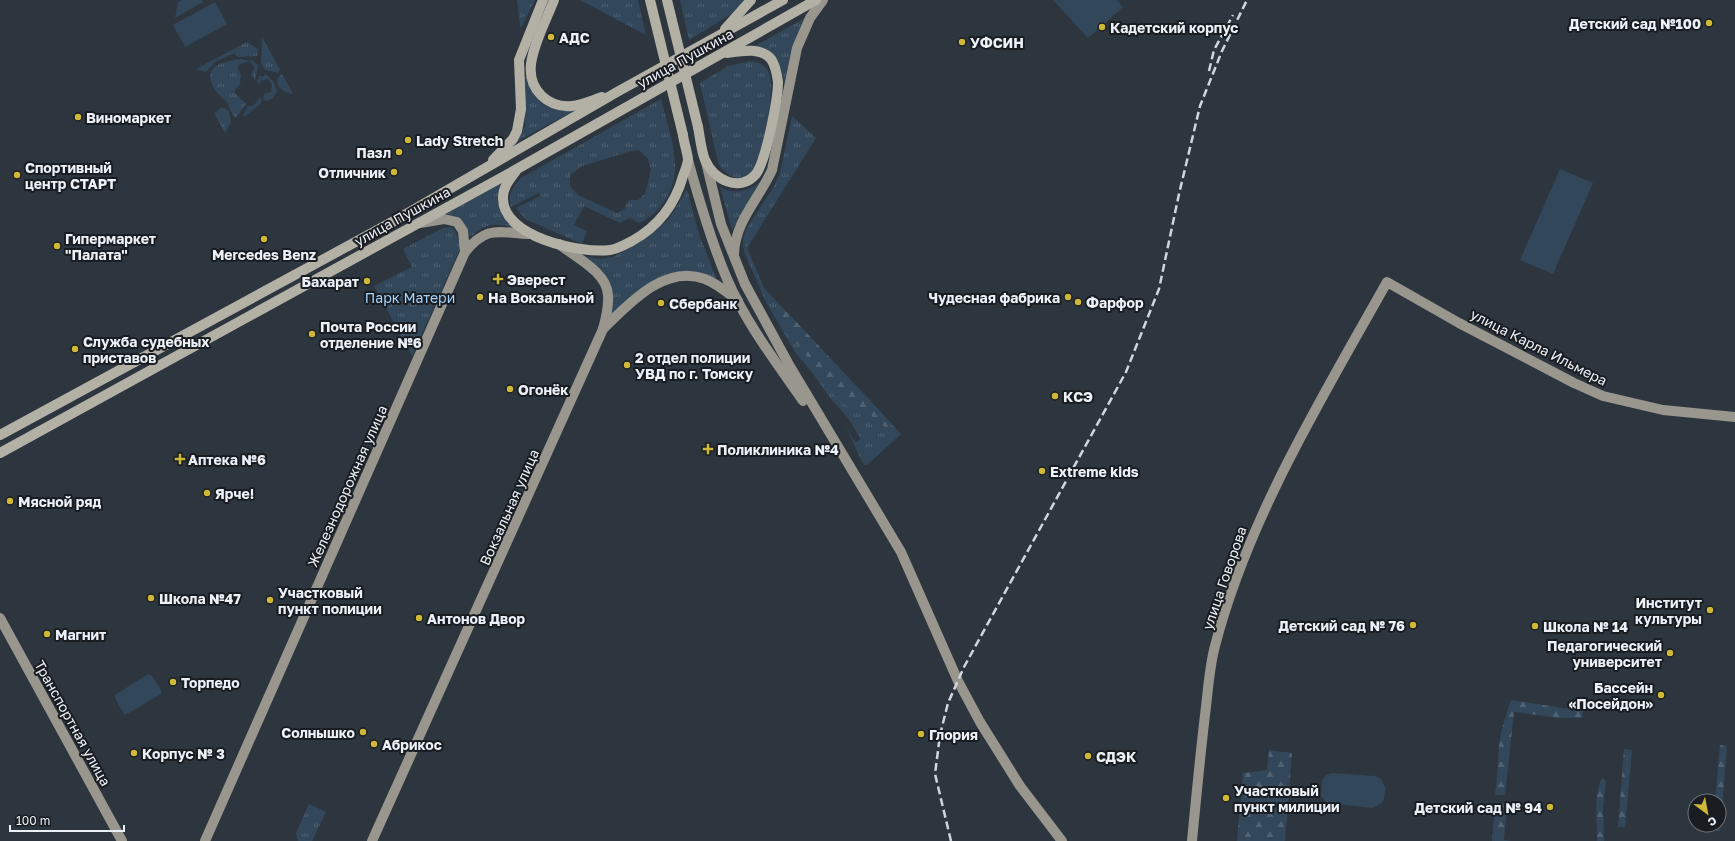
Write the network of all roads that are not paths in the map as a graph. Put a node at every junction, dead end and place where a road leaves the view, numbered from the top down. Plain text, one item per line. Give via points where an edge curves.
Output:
1 (543, 0) edge
2 (554, 0) edge
3 (650, 0) edge
4 (666, 0) edge
5 (751, 0) edge
6 (783, 0) edge
7 (816, 0) edge
8 (824, 0) edge
9 (718, 36) junction
10 (722, 54) junction
11 (617, 92) junction
12 (688, 160) junction
13 (705, 160) junction
14 (517, 169) junction
15 (473, 176) junction
16 (419, 223) junction
17 (528, 234) junction
18 (558, 244) junction
19 (465, 252) junction
20 (734, 258) junction
21 (1387, 282) joint
22 (738, 301) junction
23 (604, 329) junction
24 (1735, 417) edge
25 (0, 435) edge
26 (0, 453) edge
27 (859, 482) junction
28 (0, 618) edge
29 (122, 841) edge
30 (205, 841) edge
31 (372, 841) edge
32 (1062, 841) edge
33 (1192, 841) edge

1 - 15 main road via 519,60 521,109 517,130 502,152
2 - 11 main road via 531,63 532,82 537,92 548,101 574,106
3 - 12 main road, bridge
4 - 13 main road, bridge
5 - 9 main road
6 - 9 main road, улица Пушкина
7 - 10 main road, улица Пушкина
8 - 20 main road via 810,18 796,48 772,170 766,185 738,228 734,241
9 - 11 main road, улица Пушкина
10 - 13 main road via 746,50 765,55 771,60 776,69 778,84 775,105 765,153 756,174 739,183 730,183 714,173
10 - 14 main road, улица Пушкина
11 - 15 main road, улица Пушкина
12 - 18 main road via 679,193 673,204 656,224 642,235 612,250 595,251
12 - 22 main road via 709,232
13 - 20 main road via 721,224
14 - 16 main road, улица Пушкина
14 - 17 main road via 504,190 503,205 515,223
15 - 25 main road, улица Пушкина
16 - 19 main road via 444,219 457,222 463,231
16 - 26 main road, улица Пушкина
17 - 18 main road
17 - 19 main road via 497,231 487,233 475,240
18 - 23 main road via 592,269 606,284 608,304
19 - 30 main road, Железнодорожная улица
20 - 27 main road via 745,284 788,363
21 - 24 main road, улица Карла Ильмера via 1465,326 1603,396 1663,410
21 - 33 main road, улица Говорова via 1300,440 1255,527 1242,559 1215,647
22 - 23 main road, Вокзальная улица via 705,279 680,276 667,280 639,296
22 - 27 main road via 780,368
23 - 31 main road, Вокзальная улица
27 - 32 main road via 909,567 958,681 980,722 1020,786
28 - 29 main road, Транспортная улица

